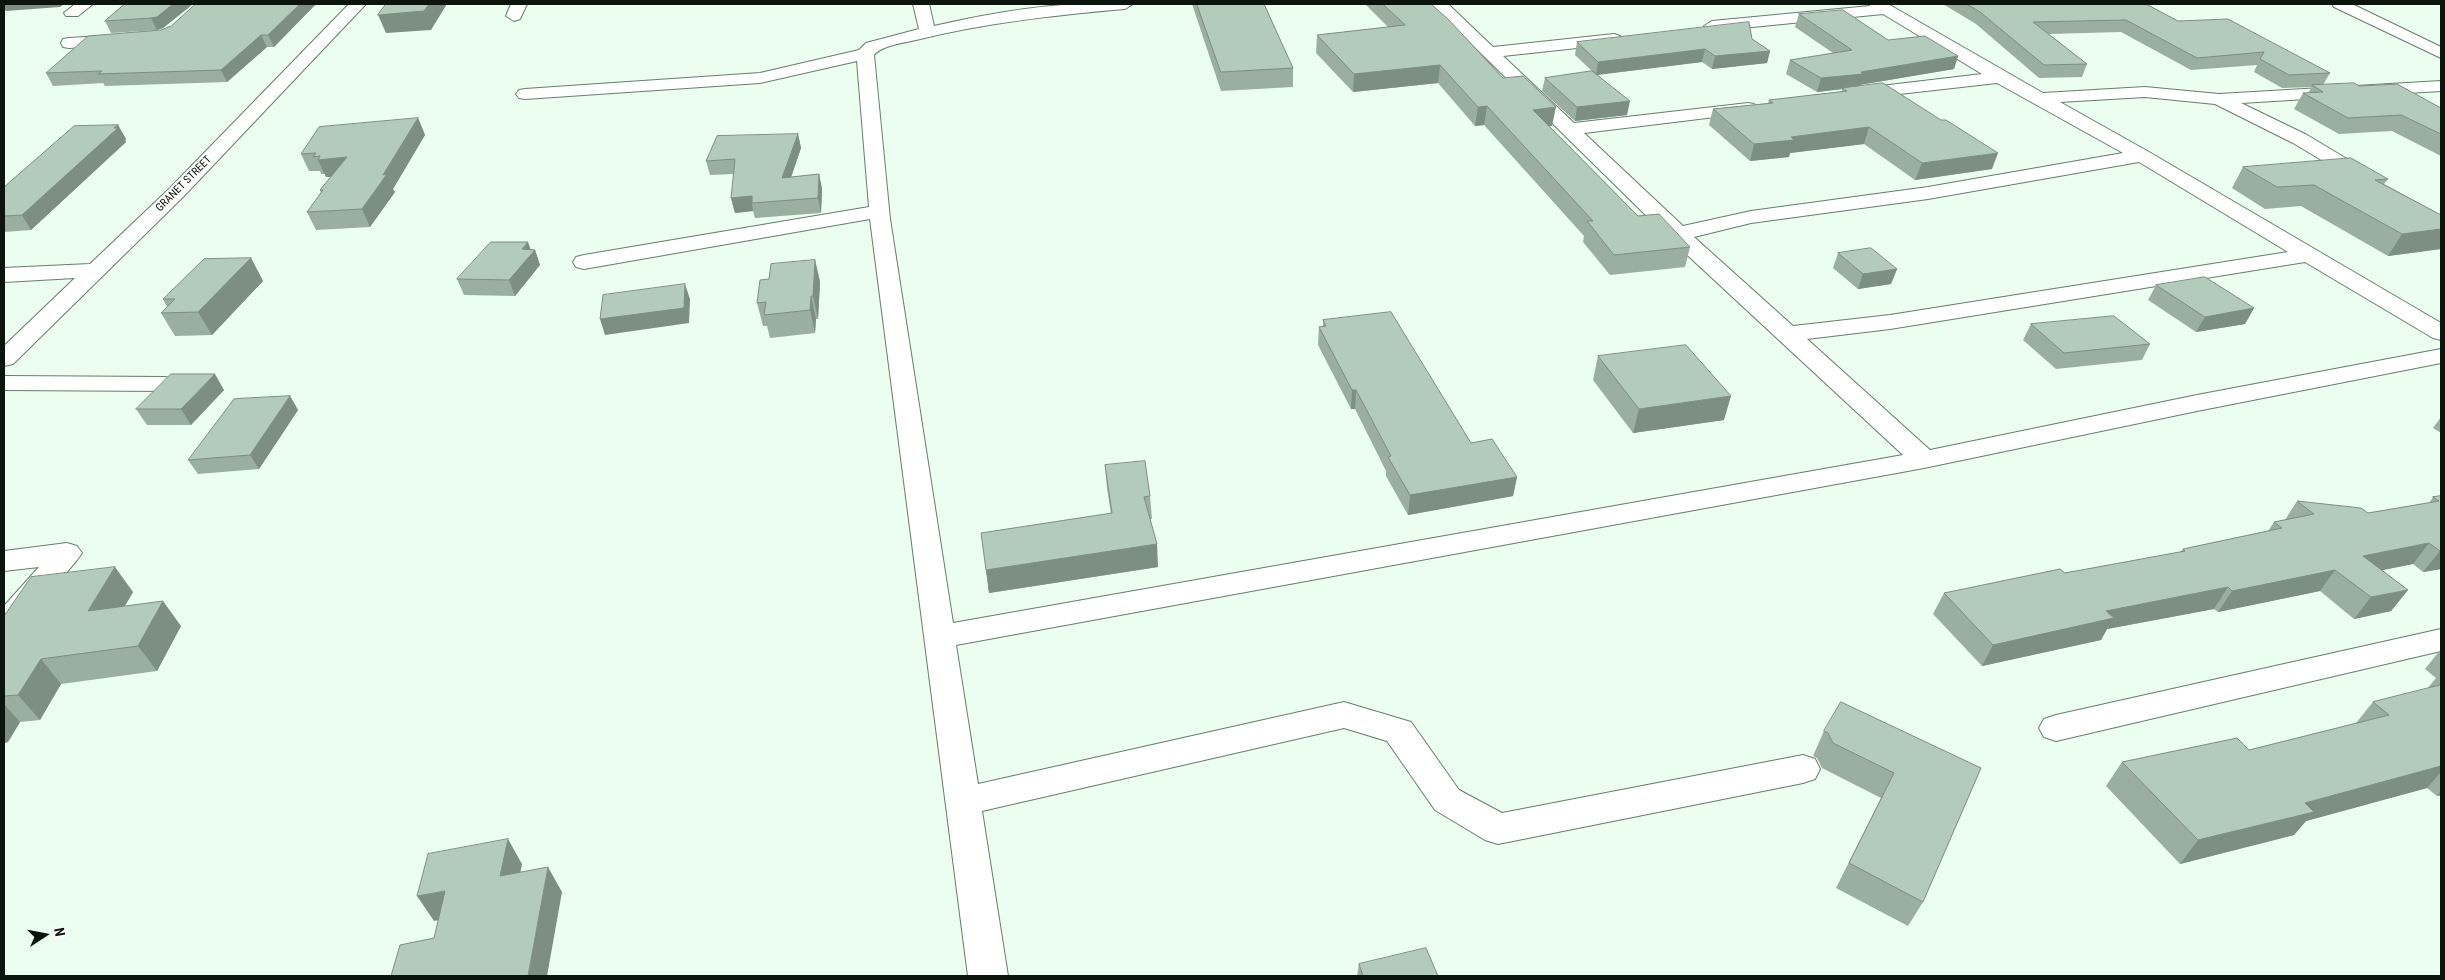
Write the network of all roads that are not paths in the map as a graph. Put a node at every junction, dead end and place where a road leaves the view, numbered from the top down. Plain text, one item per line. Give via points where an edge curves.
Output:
1 (358, 4) edge
2 (921, 4) edge
3 (1125, 4) edge
4 (1439, 4) edge
5 (2340, 4) edge
6 (1882, 6) edge
7 (1696, 29) edge
8 (927, 30) junction
9 (1630, 37) edge
10 (133, 39) edge
11 (69, 43) dead end
12 (1489, 52) junction
13 (2441, 53) edge
14 (865, 54) junction
15 (2000, 77) junction
16 (2437, 89) edge
17 (524, 94) dead end
18 (1834, 97) edge
19 (2040, 99) junction
20 (2219, 99) junction
21 (1766, 105) edge
22 (1571, 129) junction
23 (2142, 156) junction
24 (2384, 189) edge
25 (879, 211) junction
26 (1678, 234) junction
27 (2309, 255) junction
28 (584, 262) dead end
29 (96, 270) junction
30 (4, 275) edge
31 (2441, 332) edge
32 (1788, 334) junction
33 (2441, 356) edge
34 (4, 359) edge
35 (4, 383) edge
36 (165, 384) edge
37 (1924, 460) junction
38 (4, 561) edge
39 (4, 626) edge
40 (940, 637) junction
41 (2441, 640) edge
42 (2056, 728) dead end
43 (1803, 769) dead end
44 (964, 801) junction
45 (988, 976) edge

1 - 29 street, GRANET STREET
2 - 8 street
3 - 8 street via 1008,15
4 - 12 street
5 - 13 street
6 - 7 street
6 - 15 street
8 - 14 street via 872,47
9 - 12 street
10 - 11 street
12 - 22 street
14 - 17 street via 760,78
14 - 25 street
15 - 18 street
15 - 19 street
16 - 20 street
19 - 20 street via 2145,92
19 - 23 street
20 - 24 street via 2300,139
21 - 22 street
22 - 26 street
23 - 26 street via 1928,193 1751,217
23 - 27 street
25 - 28 street
25 - 40 street
26 - 32 street
27 - 31 street
27 - 32 street via 1890,322
29 - 30 street
29 - 34 street, GRANET STREET
32 - 37 street
33 - 37 street
35 - 36 street
37 - 40 street
38 - 39 street via 67,553
40 - 44 street
41 - 42 street
43 - 44 street via 1498,829 1447,800 1399,731 1344,715
44 - 45 street

